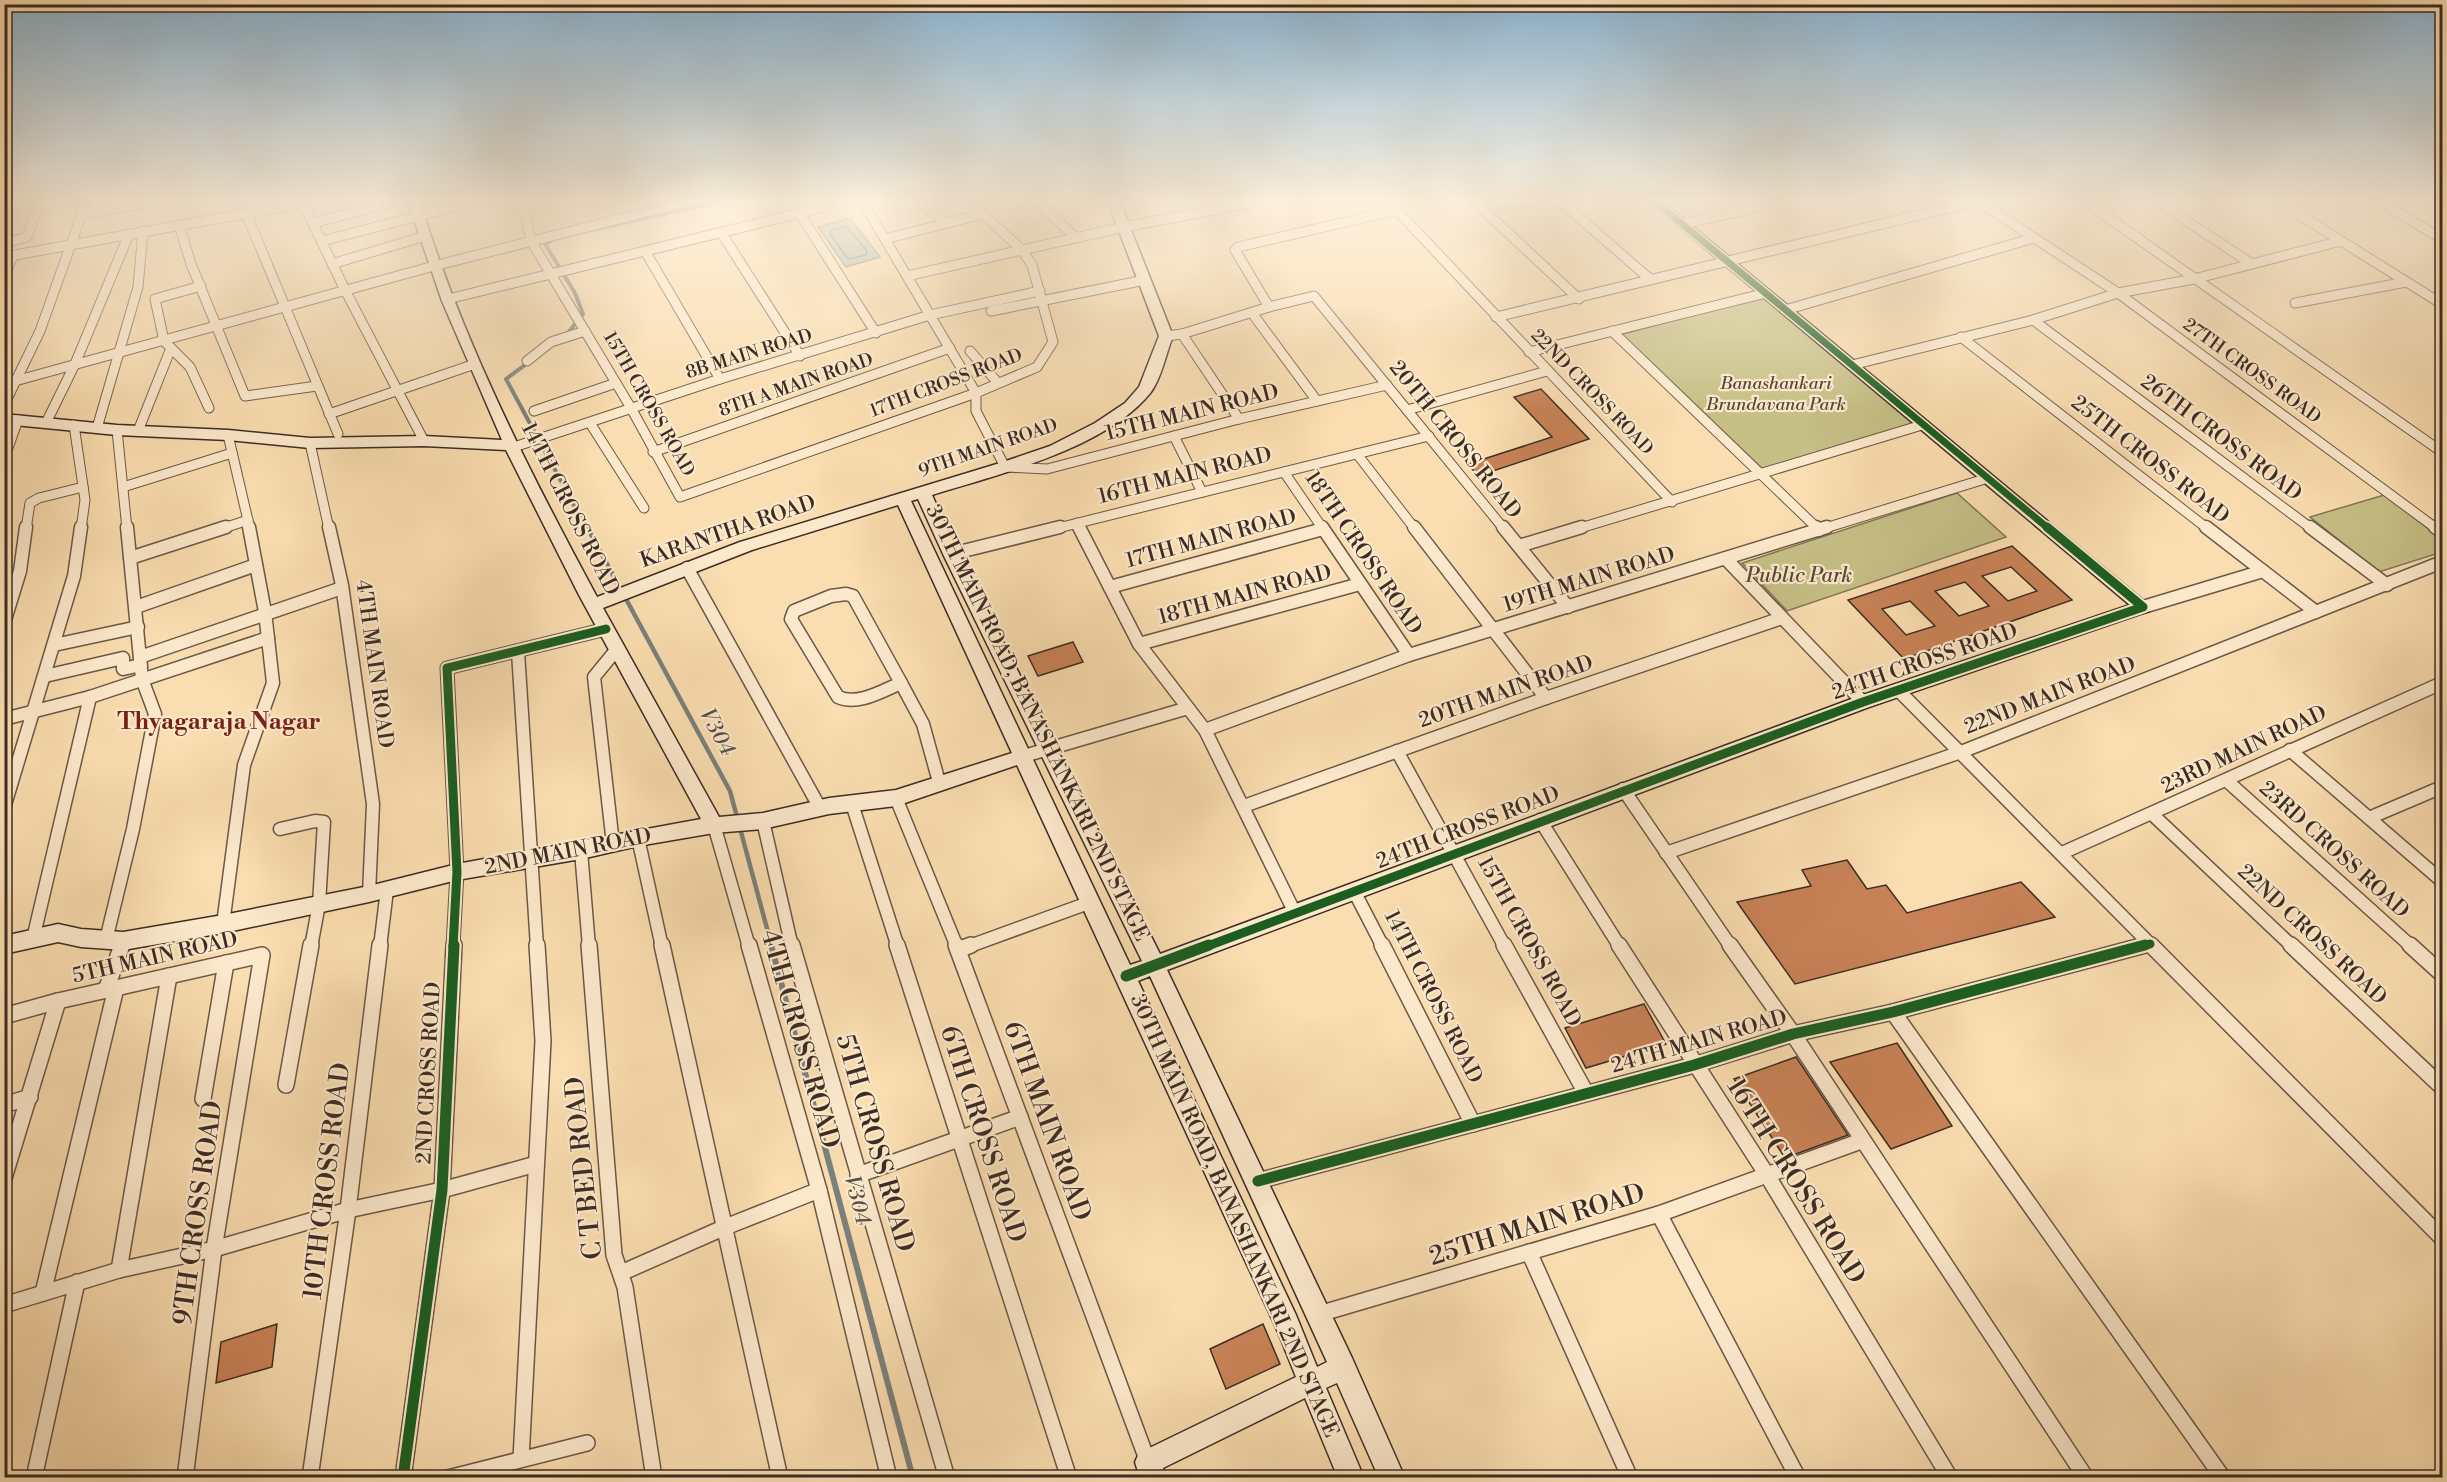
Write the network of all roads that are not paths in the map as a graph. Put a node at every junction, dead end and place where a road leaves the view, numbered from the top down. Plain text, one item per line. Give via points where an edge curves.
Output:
1 (62, 271) edge
2 (114, 271) edge
3 (139, 271) edge
4 (196, 271) edge
5 (269, 271) edge
6 (336, 271) edge
7 (415, 271) edge
8 (436, 271) edge
9 (550, 271) edge
10 (563, 271) edge
11 (657, 271) edge
12 (746, 271) edge
13 (839, 271) edge
14 (904, 271) edge
15 (928, 271) edge
16 (1034, 271) edge
17 (1142, 271) edge
18 (1248, 271) edge
19 (1454, 271) edge
20 (1549, 271) edge
21 (1641, 271) edge
22 (1684, 271) edge
23 (1739, 271) edge
24 (1919, 271) edge
25 (2086, 271) edge
26 (2183, 271) edge
27 (2224, 271) edge
28 (2389, 271) edge
29 (552, 274) junction
30 (907, 276) junction
31 (1650, 279) junction
32 (2194, 279) junction
33 (1145, 280) junction
34 (2406, 282) junction
35 (201, 286) junction
36 (345, 290) junction
37 (2118, 292) junction
38 (1766, 293) junction
39 (1041, 296) junction
40 (154, 299) junction
41 (448, 299) junction
42 (1579, 299) junction
43 (2295, 303) dead end
44 (2442, 304) edge
45 (133, 306) junction
46 (1269, 307) junction
47 (284, 308) junction
48 (1785, 310) junction
49 (991, 311) dead end
50 (1252, 313) junction
51 (930, 315) junction
52 (1496, 317) junction
53 (2032, 320) junction
54 (581, 324) junction
55 (218, 326) junction
56 (1612, 331) junction
57 (876, 333) junction
58 (1182, 334) junction
59 (1166, 336) junction
60 (1961, 337) junction
61 (168, 345) junction
62 (950, 348) junction
63 (970, 351) dead end
64 (1529, 352) junction
65 (120, 353) junction
66 (800, 356) junction
67 (527, 361) dead end
68 (75, 364) junction
69 (475, 364) junction
70 (1852, 365) junction
71 (1547, 371) junction
72 (720, 379) junction
73 (20, 380) junction
74 (616, 383) junction
75 (998, 383) junction
76 (4, 384) edge
77 (1387, 385) junction
78 (316, 386) junction
79 (398, 391) junction
80 (976, 393) junction
81 (1317, 401) junction
82 (4, 405) edge
83 (209, 408) dead end
84 (631, 408) junction
85 (1407, 410) junction
86 (534, 411) dead end
87 (329, 414) junction
88 (1239, 419) junction
89 (11, 420) edge
90 (46, 423) junction
91 (590, 423) junction
92 (74, 425) junction
93 (1922, 425) junction
94 (97, 428) junction
95 (117, 430) junction
96 (138, 431) junction
97 (338, 434) dead end
98 (228, 435) junction
99 (1174, 436) junction
100 (1429, 436) junction
101 (424, 441) junction
102 (310, 443) junction
103 (510, 446) junction
104 (653, 452) junction
105 (2442, 452) edge
106 (232, 453) junction
107 (1357, 454) junction
108 (4, 459) edge
109 (1005, 467) junction
110 (1284, 472) junction
111 (1760, 473) junction
112 (1988, 478) junction
113 (83, 487) junction
114 (123, 487) junction
115 (923, 492) junction
116 (1202, 492) junction
117 (680, 497) joint
118 (902, 498) junction
119 (1672, 502) junction
120 (879, 505) joint
121 (644, 508) dead end
122 (248, 520) junction
123 (1077, 523) junction
124 (1323, 529) junction
125 (1819, 530) junction
126 (2442, 532) edge
127 (1519, 546) junction
128 (951, 554) junction
129 (130, 558) junction
130 (1726, 559) junction
131 (2442, 562) edge
132 (256, 565) junction
133 (687, 568) junction
134 (2263, 571) junction
135 (1360, 584) junction
136 (2387, 585) junction
137 (1110, 587) junction
138 (342, 588) junction
139 (594, 605) junction
140 (136, 607) junction
141 (1569, 607) junction
142 (2143, 607) junction
143 (2316, 612) junction
144 (265, 613) junction
145 (1782, 618) junction
146 (4, 623) edge
147 (138, 627) junction
148 (606, 629) junction
149 (1492, 629) junction
150 (268, 639) junction
151 (1139, 644) junction
152 (54, 645) junction
153 (617, 649) junction
154 (518, 652) junction
155 (1409, 656) junction
156 (141, 661) junction
157 (45, 676) junction
158 (142, 679) junction
159 (901, 683) junction
160 (2442, 683) edge
161 (1899, 691) junction
162 (90, 697) junction
163 (1546, 698) junction
164 (1863, 702) junction
165 (1188, 708) junction
166 (35, 713) junction
167 (4, 719) edge
168 (1205, 730) junction
169 (1049, 748) junction
170 (2290, 750) junction
171 (1397, 751) junction
172 (1961, 752) junction
173 (1024, 756) junction
174 (2226, 780) junction
175 (939, 782) junction
176 (2442, 787) edge
177 (1623, 789) junction
178 (896, 798) junction
179 (852, 804) junction
180 (1244, 806) junction
181 (4, 808) edge
182 (820, 808) junction
183 (2152, 814) junction
184 (2369, 818) junction
185 (1540, 820) junction
186 (738, 823) junction
187 (280, 829) dead end
188 (639, 838) junction
189 (613, 844) junction
190 (581, 851) junction
191 (1455, 852) junction
192 (1666, 853) junction
193 (2061, 853) junction
194 (533, 859) junction
195 (457, 872) junction
196 (2442, 881) edge
197 (1354, 891) junction
198 (378, 892) junction
199 (1091, 902) junction
200 (319, 904) junction
201 (1295, 913) junction
202 (223, 924) junction
203 (33, 939) junction
204 (114, 941) junction
205 (2150, 944) junction
206 (4, 945) edge
207 (958, 950) junction
208 (262, 955) joint
209 (226, 963) junction
210 (1156, 965) junction
211 (2442, 974) edge
212 (169, 976) junction
213 (1126, 976) junction
214 (111, 989) junction
215 (58, 1001) junction
216 (1893, 1012) junction
217 (4, 1016) edge
218 (1793, 1034) junction
219 (1694, 1065) junction
220 (286, 1085) dead end
221 (2442, 1087) edge
222 (1586, 1092) junction
223 (30, 1097) junction
224 (203, 1099) dead end
225 (4, 1105) edge
226 (1020, 1117) junction
227 (1473, 1124) junction
228 (959, 1138) junction
229 (1861, 1141) junction
230 (536, 1164) junction
231 (858, 1175) junction
232 (1767, 1175) junction
233 (4, 1178) edge
234 (1258, 1180) junction
235 (442, 1190) junction
236 (819, 1190) junction
237 (348, 1210) junction
238 (1659, 1214) junction
239 (723, 1228) junction
240 (2442, 1238) edge
241 (214, 1249) junction
242 (1528, 1252) junction
243 (119, 1270) junction
244 (621, 1273) junction
245 (77, 1282) junction
246 (43, 1293) junction
247 (4, 1305) edge
248 (1319, 1314) junction
249 (1342, 1366) junction
250 (1312, 1382) junction
251 (587, 1443) dead end
252 (521, 1459) junction
253 (1151, 1470) edge
254 (34, 1478) edge
255 (185, 1478) edge
256 (310, 1478) edge
257 (403, 1478) edge
258 (448, 1478) edge
259 (654, 1478) edge
260 (780, 1478) edge
261 (889, 1478) edge
262 (947, 1478) edge
263 (1069, 1478) edge
264 (1351, 1478) edge
265 (1392, 1478) edge
266 (1630, 1478) edge
267 (1798, 1478) edge
268 (1950, 1478) edge
269 (2086, 1478) edge
270 (2223, 1478) edge

1 - 73 street
2 - 68 street
3 - 45 street
4 - 35 street
5 - 47 street
6 - 36 street
7 - 36 street
8 - 41 main road, 14TH CROSS ROAD
9 - 29 street, 15TH CROSS ROAD
10 - 29 street
11 - 72 street
12 - 66 street
13 - 57 street
14 - 30 street
15 - 30 street
16 - 39 street, 17TH CROSS ROAD
17 - 33 main road
18 - 46 street
19 - 52 street, 22ND CROSS ROAD
20 - 42 street
21 - 31 street
22 - 31 street
23 - 38 main road
24 - 48 street
25 - 37 street, 27TH CROSS ROAD
26 - 32 street
27 - 32 street
28 - 34 street
29 - 41 street
29 - 54 street, 15TH CROSS ROAD
30 - 51 street
31 - 42 street
32 - 37 street
32 - 105 street
33 - 39 street
33 - 59 main road
34 - 43 street
34 - 44 street
35 - 40 street
35 - 55 street
36 - 47 street
36 - 79 street
37 - 53 street
37 - 126 street, 27TH CROSS ROAD
38 - 48 main road
38 - 56 street
39 - 49 street
39 - 51 street, 8B MAIN ROAD
39 - 75 street, 17TH CROSS ROAD via 1053,342 1037,367
40 - 45 street
40 - 61 street
41 - 69 main road, 14TH CROSS ROAD
42 - 52 street
45 - 65 street
46 - 50 street
46 - 77 street, 20TH CROSS ROAD via 1314,296
47 - 55 street
47 - 78 street
48 - 70 main road
50 - 58 street
50 - 81 street
51 - 57 street, 8B MAIN ROAD
51 - 62 street
52 - 64 street, 22ND CROSS ROAD
53 - 60 street
53 - 136 street, 26TH CROSS ROAD
54 - 67 street
54 - 74 street, 15TH CROSS ROAD
55 - 61 street
55 - 78 street via 245,396
56 - 64 street
56 - 111 street
57 - 66 street, 8B MAIN ROAD
58 - 59 street
58 - 88 street
59 - 109 main road, 9TH MAIN ROAD via 1146,388 1130,406 1055,449
60 - 70 street
60 - 134 street, 25TH CROSS ROAD
61 - 65 street
61 - 83 street via 190,367
61 - 96 street
62 - 80 street
62 - 104 street, 8TH A MAIN ROAD
63 - 75 street
64 - 71 street, 22ND CROSS ROAD
65 - 68 street
65 - 94 street
66 - 72 street, 8B MAIN ROAD
68 - 73 street
68 - 90 street
69 - 79 street
69 - 103 main road, 14TH CROSS ROAD
70 - 93 main road
71 - 85 street
71 - 119 street, 22ND CROSS ROAD
72 - 84 street, 8B MAIN ROAD
73 - 76 street
73 - 82 street
74 - 84 street, 15TH CROSS ROAD
74 - 86 street
75 - 80 street, 17TH CROSS ROAD
77 - 81 street, 15TH MAIN ROAD
77 - 85 street, 20TH CROSS ROAD
78 - 87 street
79 - 87 street
79 - 101 street
80 - 109 street via 976,411
80 - 117 street, 17TH CROSS ROAD
81 - 88 street, 15TH MAIN ROAD
84 - 91 street, 8B MAIN ROAD
84 - 104 street, 15TH CROSS ROAD
85 - 100 street, 20TH CROSS ROAD
87 - 97 street
88 - 99 street, 15TH MAIN ROAD
89 - 90 main road
89 - 108 street
90 - 92 main road
91 - 103 street, 8B MAIN ROAD
91 - 121 street
92 - 94 main road
92 - 113 street
93 - 111 street
93 - 112 main road
94 - 95 main road
95 - 96 main road
95 - 114 street
96 - 98 main road
98 - 102 main road
98 - 106 street
99 - 109 street, 15TH MAIN ROAD via 1047,469
99 - 116 street
100 - 107 street, 16TH MAIN ROAD
100 - 127 street, 20TH CROSS ROAD
101 - 102 main road
101 - 103 main road
102 - 138 street, 4TH MAIN ROAD
103 - 139 main road, 14TH CROSS ROAD
104 - 117 street, 15TH CROSS ROAD
106 - 114 street
106 - 122 street
107 - 110 street, 16TH MAIN ROAD
107 - 149 street
109 - 115 main road, 9TH MAIN ROAD
110 - 116 street, 16TH MAIN ROAD
110 - 124 street, 18TH CROSS ROAD
111 - 119 street
111 - 125 street
112 - 125 street, 19TH MAIN ROAD
112 - 142 main road
113 - 146 street via 30,503 20,571
113 - 152 street via 85,500 74,576
114 - 129 street
115 - 118 main road, 9TH MAIN ROAD
115 - 128 main road, 30TH MAIN ROAD, BANASHANKARI 2ND STAGE
116 - 123 street, 16TH MAIN ROAD
118 - 120 main road, 9TH MAIN ROAD
118 - 173 main road, 30TH MAIN ROAD, BANASHANKARI 2ND STAGE
119 - 127 street
120 - 133 main road, KARANTHA ROAD
122 - 129 street
122 - 132 street
123 - 128 street, 16TH MAIN ROAD
123 - 137 street
124 - 135 street, 18TH CROSS ROAD
124 - 137 street, 17TH MAIN ROAD
125 - 130 street, 19TH MAIN ROAD
127 - 141 street, 20TH CROSS ROAD
128 - 169 main road, 30TH MAIN ROAD, BANASHANKARI 2ND STAGE
129 - 140 street
130 - 141 street, 19TH MAIN ROAD
130 - 145 street
131 - 136 street, 22ND MAIN ROAD
132 - 140 street
132 - 144 street
133 - 139 main road, KARANTHA ROAD
133 - 182 street
134 - 142 street
134 - 143 street, 25TH CROSS ROAD
135 - 151 street, 18TH MAIN ROAD
135 - 155 street, 18TH CROSS ROAD
136 - 143 street, 22ND MAIN ROAD
137 - 151 street
138 - 144 street
138 - 198 street, 4TH MAIN ROAD via 373,804
139 - 148 main road, 14TH CROSS ROAD
140 - 147 street
141 - 149 street, 19TH MAIN ROAD
142 - 161 main road, 24TH CROSS ROAD
143 - 172 street, 22ND MAIN ROAD
144 - 150 street
144 - 156 street
145 - 163 street, 20TH MAIN ROAD
145 - 164 street
147 - 152 street
147 - 156 street
148 - 153 main road, 14TH CROSS ROAD
148 - 154 street
149 - 155 street, 19TH MAIN ROAD
149 - 163 street
150 - 158 street
150 - 202 street via 273,682 244,765
151 - 165 street
152 - 157 street
153 - 186 main road, 14TH CROSS ROAD
153 - 189 street via 594,677
154 - 194 street
154 - 195 street, 2ND CROSS ROAD via 447,668
155 - 168 street, 19TH MAIN ROAD
156 - 157 street via 123,669 123,658
156 - 158 street
157 - 166 street
158 - 162 street
158 - 204 street via 155,714
159 - 159 street via 853,596 837,594 791,615 843,701
159 - 175 street via 923,724
160 - 170 street, 23RD MAIN ROAD
161 - 164 main road, 24TH CROSS ROAD
161 - 172 street
162 - 166 street
162 - 203 street
163 - 171 street, 20TH MAIN ROAD
164 - 177 main road, 24TH CROSS ROAD
165 - 168 street
165 - 169 street
166 - 167 street
166 - 181 street
168 - 180 street
169 - 173 street
169 - 210 main road, 30TH MAIN ROAD, BANASHANKARI 2ND STAGE
170 - 174 street, 23RD MAIN ROAD
170 - 184 street
171 - 180 street, 20TH MAIN ROAD
171 - 191 street, 15TH CROSS ROAD
172 - 192 street, 22ND MAIN ROAD
172 - 193 street
173 - 175 main road, 2ND MAIN ROAD
173 - 199 main road, 30TH MAIN ROAD, BANASHANKARI 2ND STAGE
174 - 183 street, 23RD MAIN ROAD
174 - 211 street, 23RD CROSS ROAD
175 - 178 main road, 2ND MAIN ROAD
176 - 184 street
177 - 185 main road, 24TH CROSS ROAD
177 - 192 street
178 - 179 main road, 2ND MAIN ROAD
178 - 207 street, 6TH MAIN ROAD
179 - 182 main road, 2ND MAIN ROAD
179 - 228 street, 6TH CROSS ROAD
180 - 201 street
182 - 186 main road, 2ND MAIN ROAD
183 - 193 street, 23RD MAIN ROAD
183 - 221 street, 22ND CROSS ROAD
184 - 196 street
185 - 191 main road, 24TH CROSS ROAD
185 - 219 street, 16TH CROSS ROAD
186 - 188 main road, 2ND MAIN ROAD
186 - 231 street, 5TH CROSS ROAD via 798,971
186 - 236 street, 4TH CROSS ROAD
187 - 200 street via 324,822
188 - 189 main road, 2ND MAIN ROAD
188 - 239 street
189 - 190 main road, 2ND MAIN ROAD
190 - 194 main road, 2ND MAIN ROAD
190 - 244 street, C T BED ROAD via 614,1255
191 - 197 main road, 24TH CROSS ROAD
191 - 222 street, 15TH CROSS ROAD
192 - 218 street
193 - 205 street
194 - 195 main road, 2ND MAIN ROAD
194 - 230 street via 543,1041
195 - 198 main road, 2ND MAIN ROAD
195 - 235 street, 2ND CROSS ROAD
197 - 201 main road, 24TH CROSS ROAD
197 - 227 street, 14TH CROSS ROAD
198 - 200 main road, 2ND MAIN ROAD
198 - 237 street, 10TH CROSS ROAD
199 - 207 street
199 - 213 main road, 30TH MAIN ROAD, BANASHANKARI 2ND STAGE
200 - 202 main road, 2ND MAIN ROAD
200 - 220 street
201 - 210 main road, 24TH CROSS ROAD
202 - 204 main road, 2ND MAIN ROAD
203 - 204 main road, 2ND MAIN ROAD via 58,933
203 - 206 main road, 2ND MAIN ROAD
204 - 214 street
205 - 216 street, 24TH MAIN ROAD
205 - 240 street
207 - 226 street, 6TH MAIN ROAD
208 - 209 street, 5TH MAIN ROAD
208 - 241 street, 9TH CROSS ROAD
209 - 212 street, 5TH MAIN ROAD
209 - 224 street
210 - 213 main road, 24TH CROSS ROAD
210 - 234 main road, 30TH MAIN ROAD, BANASHANKARI 2ND STAGE
212 - 214 street, 5TH MAIN ROAD
212 - 243 street
213 - 250 main road, 30TH MAIN ROAD, BANASHANKARI 2ND STAGE
214 - 215 street, 5TH MAIN ROAD
214 - 246 street
215 - 217 street
215 - 223 street
216 - 218 street, 24TH MAIN ROAD
216 - 270 street
218 - 219 street, 24TH MAIN ROAD
218 - 229 street
219 - 222 street, 24TH MAIN ROAD
219 - 232 street, 16TH CROSS ROAD
222 - 227 street, 24TH MAIN ROAD
223 - 225 street
223 - 233 street
226 - 228 street
226 - 253 street, 6TH MAIN ROAD
227 - 234 street, 24TH MAIN ROAD
228 - 231 street
228 - 263 street, 6TH CROSS ROAD
229 - 232 street, 25TH MAIN ROAD
229 - 269 street
230 - 235 street
230 - 252 street
231 - 262 street, 5TH CROSS ROAD
232 - 238 street, 25TH MAIN ROAD
232 - 268 street, 16TH CROSS ROAD
234 - 248 main road, 30TH MAIN ROAD, BANASHANKARI 2ND STAGE
235 - 237 street
235 - 257 street, 2ND CROSS ROAD
236 - 239 street
236 - 261 street, 4TH CROSS ROAD
237 - 241 street
237 - 256 street, 10TH CROSS ROAD
238 - 242 street, 25TH MAIN ROAD
238 - 267 street
239 - 244 street
239 - 260 street
241 - 243 street
241 - 255 street, 9TH CROSS ROAD
242 - 248 street, 25TH MAIN ROAD
242 - 266 street
243 - 245 street
244 - 259 street, C T BED ROAD
245 - 246 street
245 - 254 street
246 - 247 street
248 - 249 main road, 30TH MAIN ROAD, BANASHANKARI 2ND STAGE
249 - 250 main road
249 - 265 main road, 30TH MAIN ROAD, BANASHANKARI 2ND STAGE
250 - 253 main road
250 - 264 main road, 30TH MAIN ROAD, BANASHANKARI 2ND STAGE
251 - 252 street
252 - 258 street

